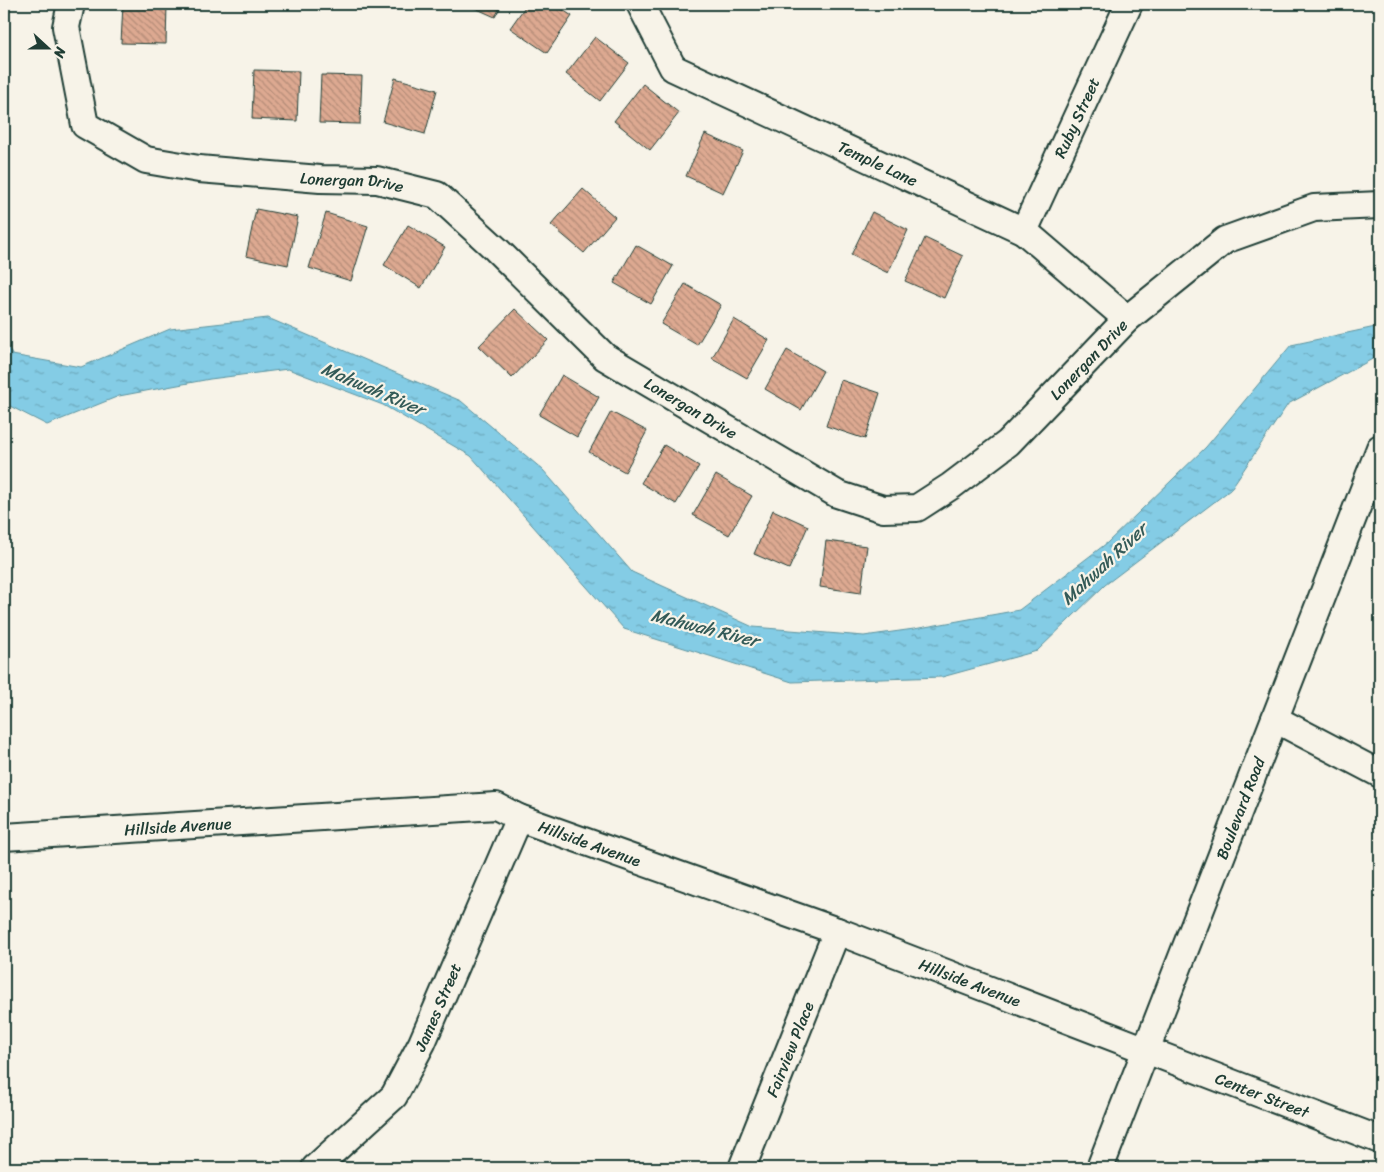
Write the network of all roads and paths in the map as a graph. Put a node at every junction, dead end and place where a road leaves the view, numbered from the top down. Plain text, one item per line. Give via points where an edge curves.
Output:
1 (70, 4) edge
2 (640, 4) edge
3 (1129, 4) edge
4 (1380, 204) edge
5 (1024, 231) junction
6 (1127, 319) junction
7 (1380, 448) edge
8 (1275, 719) junction
9 (1380, 774) edge
10 (519, 818) junction
11 (4, 837) edge
12 (837, 931) junction
13 (1145, 1050) junction
14 (1380, 1140) edge
15 (315, 1168) edge
16 (742, 1168) edge
17 (1100, 1168) edge

1 - 6 street, Lonergan Drive via 66,27 85,125 146,160 199,169 320,179 377,180 437,195 605,356 837,494 883,509 918,508 1008,443
2 - 5 street, Temple Lane via 673,68
3 - 5 street, Ruby Street
4 - 6 street, Lonergan Drive via 1314,208 1225,240
5 - 6 street, Temple Lane
7 - 8 street, Boulevard Road
8 - 9 street
8 - 13 street, Boulevard Road
10 - 11 street, Hillside Avenue via 496,806
10 - 12 street, Hillside Avenue
10 - 15 street, James Street via 422,1043 394,1096
12 - 13 street, Hillside Avenue
12 - 16 street, Fairview Place
13 - 14 street, Center Street
13 - 17 street, Boulevard Road

